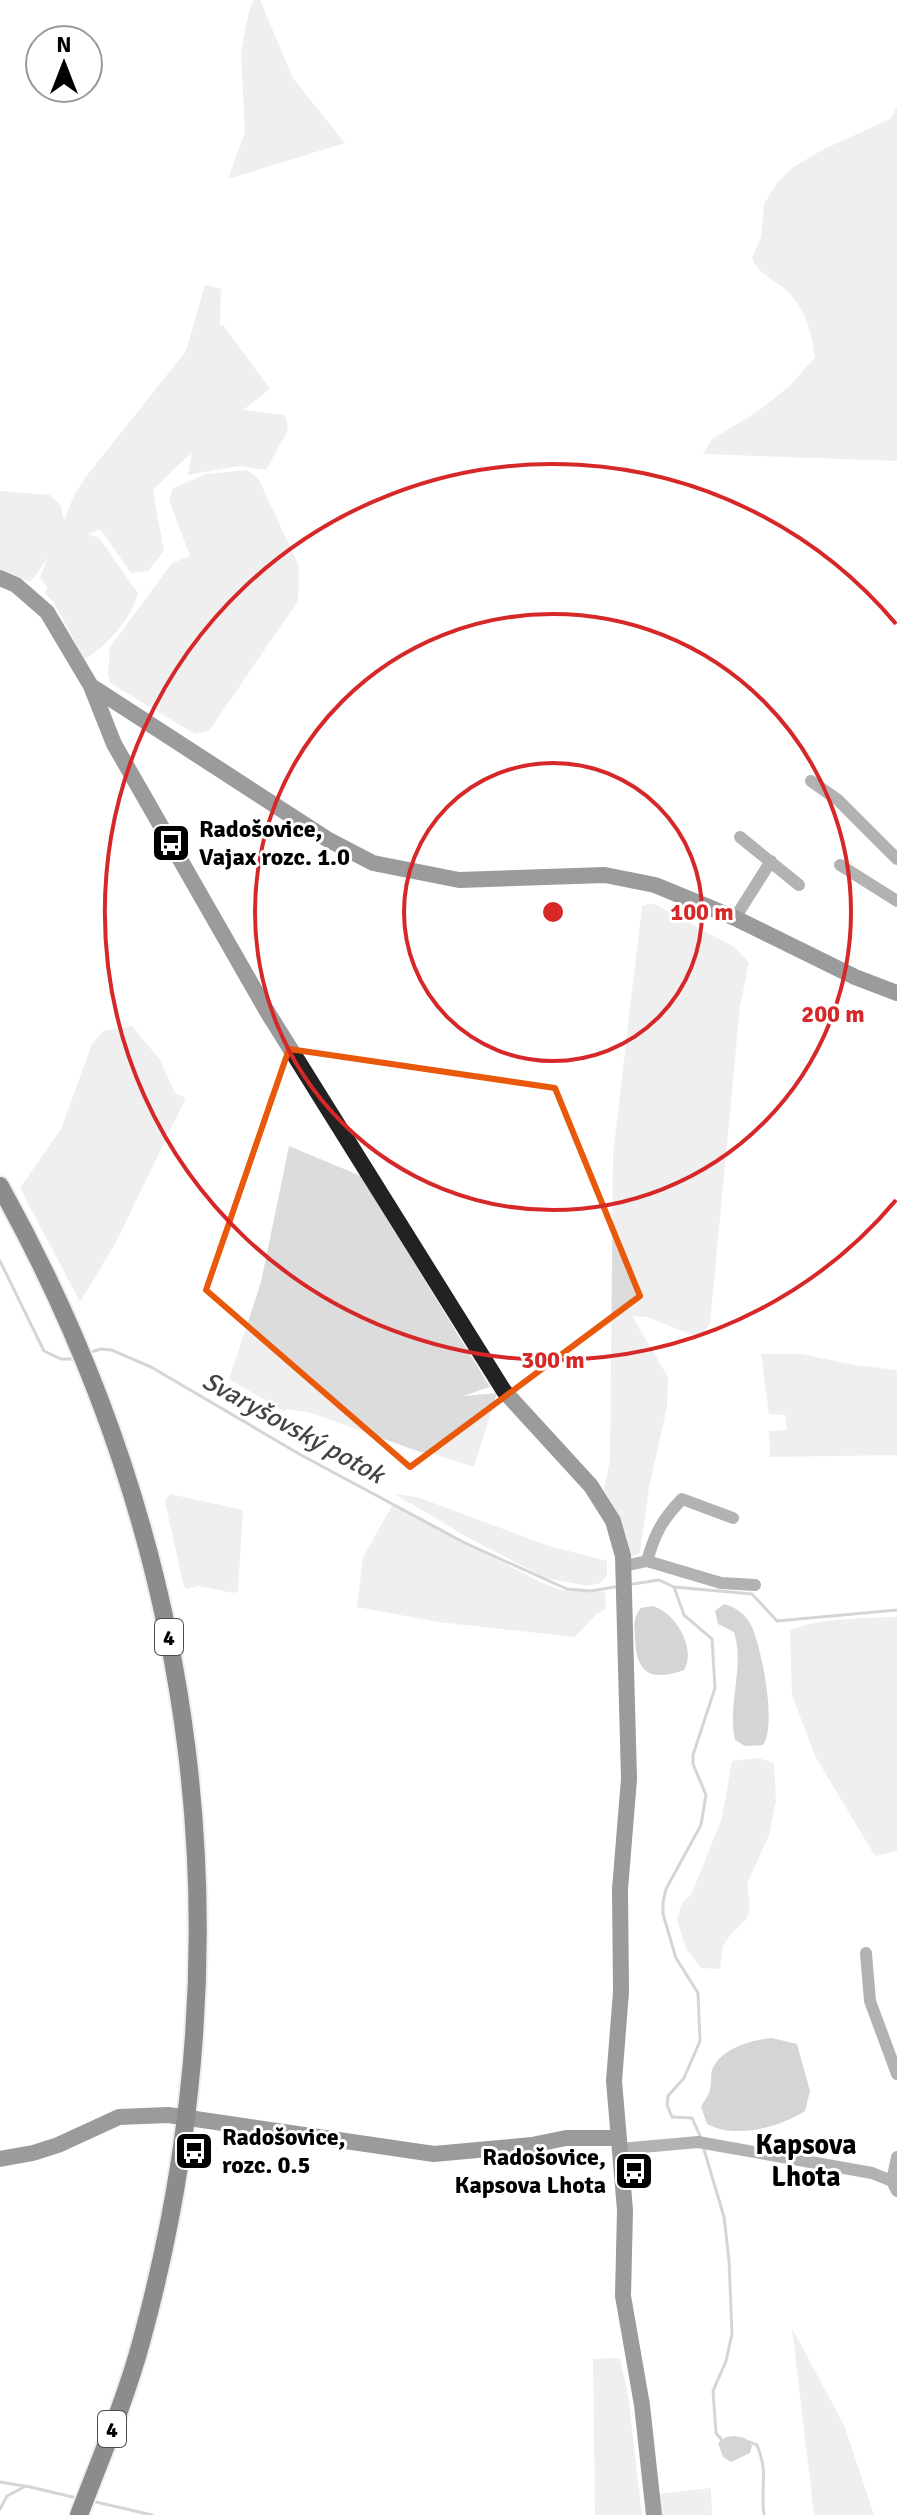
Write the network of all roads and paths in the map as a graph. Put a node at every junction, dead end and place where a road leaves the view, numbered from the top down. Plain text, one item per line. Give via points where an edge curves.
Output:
1 (0, 578) edge
2 (91, 686) junction
3 (811, 781) dead end
4 (740, 837) dead end
5 (897, 859) edge
6 (771, 861) junction
7 (840, 865) dead end
8 (799, 885) dead end
9 (897, 901) edge
10 (735, 918) junction
11 (897, 993) edge
12 (0, 1186) edge
13 (733, 1518) dead end
14 (647, 1561) junction
15 (624, 1566) junction
16 (755, 1585) dead end
17 (866, 1953) dead end
18 (897, 2074) edge
19 (186, 2119) junction
20 (620, 2143) junction
21 (897, 2157) edge
22 (0, 2159) edge
23 (895, 2186) edge
24 (79, 2515) edge
25 (654, 2515) edge

1 - 2 street via 47,612
2 - 10 street via 327,839 373,863 459,880 605,875 655,885
2 - 15 street via 114,744 268,1013 504,1391 591,1486 613,1521
3 - 5 street via 838,800
4 - 6 street
6 - 8 street
6 - 10 street
7 - 9 street
10 - 11 street
12 - 19 main road, 4 via 40,1257 122,1458 173,1652 190,1761 199,1922
13 - 14 street via 682,1499 654,1536
14 - 15 street
14 - 16 street via 721,1583
15 - 20 street via 629,1779 614,2081
17 - 18 street via 870,2001
19 - 20 street via 434,2154 587,2136
19 - 22 street via 119,2117 58,2145
19 - 24 main road, 4 via 172,2214 142,2341
20 - 23 street via 702,2142 872,2173
20 - 25 street via 623,2296
21 - 23 street

